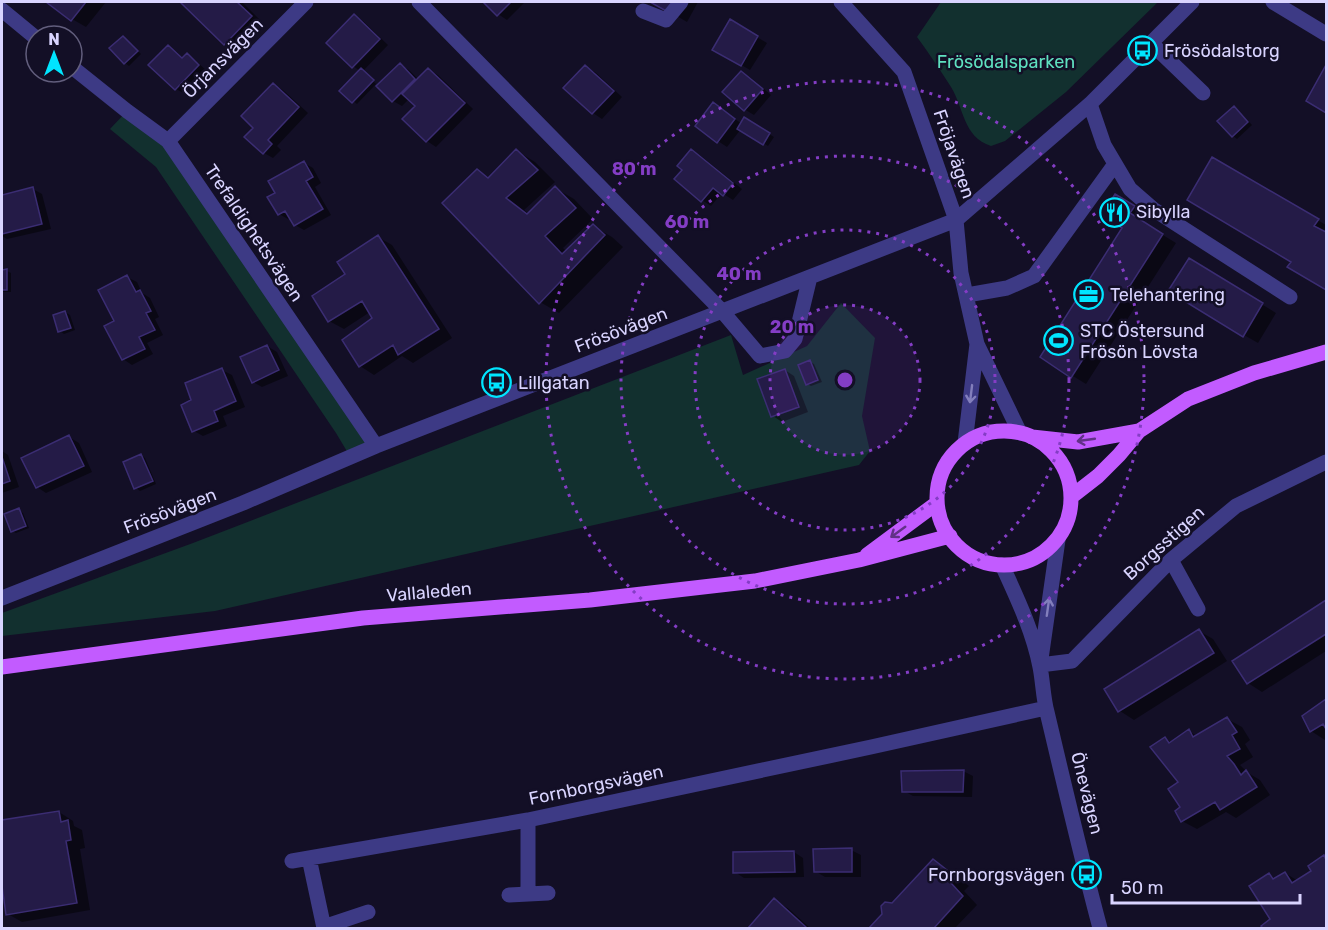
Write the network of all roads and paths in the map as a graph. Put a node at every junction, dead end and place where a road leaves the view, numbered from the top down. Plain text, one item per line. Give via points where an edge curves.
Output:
1 (306, 2) edge
2 (419, 2) edge
3 (681, 2) edge
4 (841, 2) edge
5 (1192, 2) edge
6 (1273, 2) edge
7 (2, 10) edge
8 (643, 11) dead end
9 (24, 28) edge
10 (1326, 34) edge
11 (1151, 44) junction
12 (84, 76) edge
13 (1203, 93) dead end
14 (1090, 104) junction
15 (168, 141) junction
16 (1115, 164) junction
17 (956, 220) junction
18 (810, 277) junction
19 (966, 294) junction
20 (1290, 297) dead end
21 (722, 311) junction
22 (977, 344) junction
23 (1326, 352) edge
24 (1139, 431) junction
25 (1026, 435) junction
26 (965, 443) junction
27 (376, 446) junction
28 (1326, 462) edge
29 (1071, 497) junction
30 (937, 503) junction
31 (950, 536) junction
32 (1058, 540) junction
33 (859, 560) junction
34 (1171, 560) junction
35 (1002, 565) junction
36 (2, 597) edge
37 (1198, 609) dead end
38 (1040, 665) junction
39 (2, 667) edge
40 (1046, 708) junction
41 (528, 820) junction
42 (309, 858) junction
43 (292, 861) dead end
44 (548, 893) dead end
45 (528, 894) junction
46 (509, 895) dead end
47 (368, 912) dead end
48 (326, 928) edge
49 (1100, 928) edge

1 - 15 street, Örjansvägen
2 - 21 street
3 - 8 street via 666,20
4 - 17 street, Fröjavägen via 904,72
5 - 11 street, Frösövägen
6 - 10 street
7 - 9 street
11 - 13 street
11 - 14 street, Frösövägen
12 - 15 street, Trefaldighetsvägen
14 - 16 street
14 - 17 street, Frösövägen
15 - 27 street, Trefaldighetsvägen
16 - 19 street via 1034,276 1007,288
16 - 20 street via 1130,189 1153,209
17 - 18 street, Frösövägen
17 - 19 street, Fröjavägen
18 - 21 street, Frösövägen
18 - 21 street via 795,339 785,351 760,356
19 - 22 street, Fröjavägen
21 - 27 street, Frösövägen
22 - 25 street, Fröjavägen
22 -> 26 street, Fröjavägen
23 - 24 main road via 1254,372 1188,399
24 -> 25 main road via 1078,442
24 - 29 main road via 1119,456
25 - 26 main road via 989,433
25 - 29 main road via 1060,460 1071,486
26 - 30 main road via 940,474
27 - 36 street, Frösövägen via 243,503
28 - 34 street, Borgsstigen via 1236,506
29 - 32 main road via 1070,514
30 - 31 main road via 941,523
30 -> 33 main road, Vallaleden
31 - 33 main road, Vallaleden
31 - 35 main road via 972,558
32 - 35 main road via 1043,554
38 -> 32 street, Önevägen
33 - 39 main road, Vallaleden via 755,581 590,600 363,618
34 - 37 street
34 - 38 street, Borgsstigen via 1072,661
35 - 38 street, Önevägen via 1024,613
38 - 40 street, Önevägen
40 - 41 street, Fornborgsvägen
40 - 49 street, Önevägen
41 - 42 street, Fornborgsvägen
41 - 45 street
42 - 43 street, Fornborgsvägen
42 - 48 street
44 - 45 street
45 - 46 street
47 - 48 street

